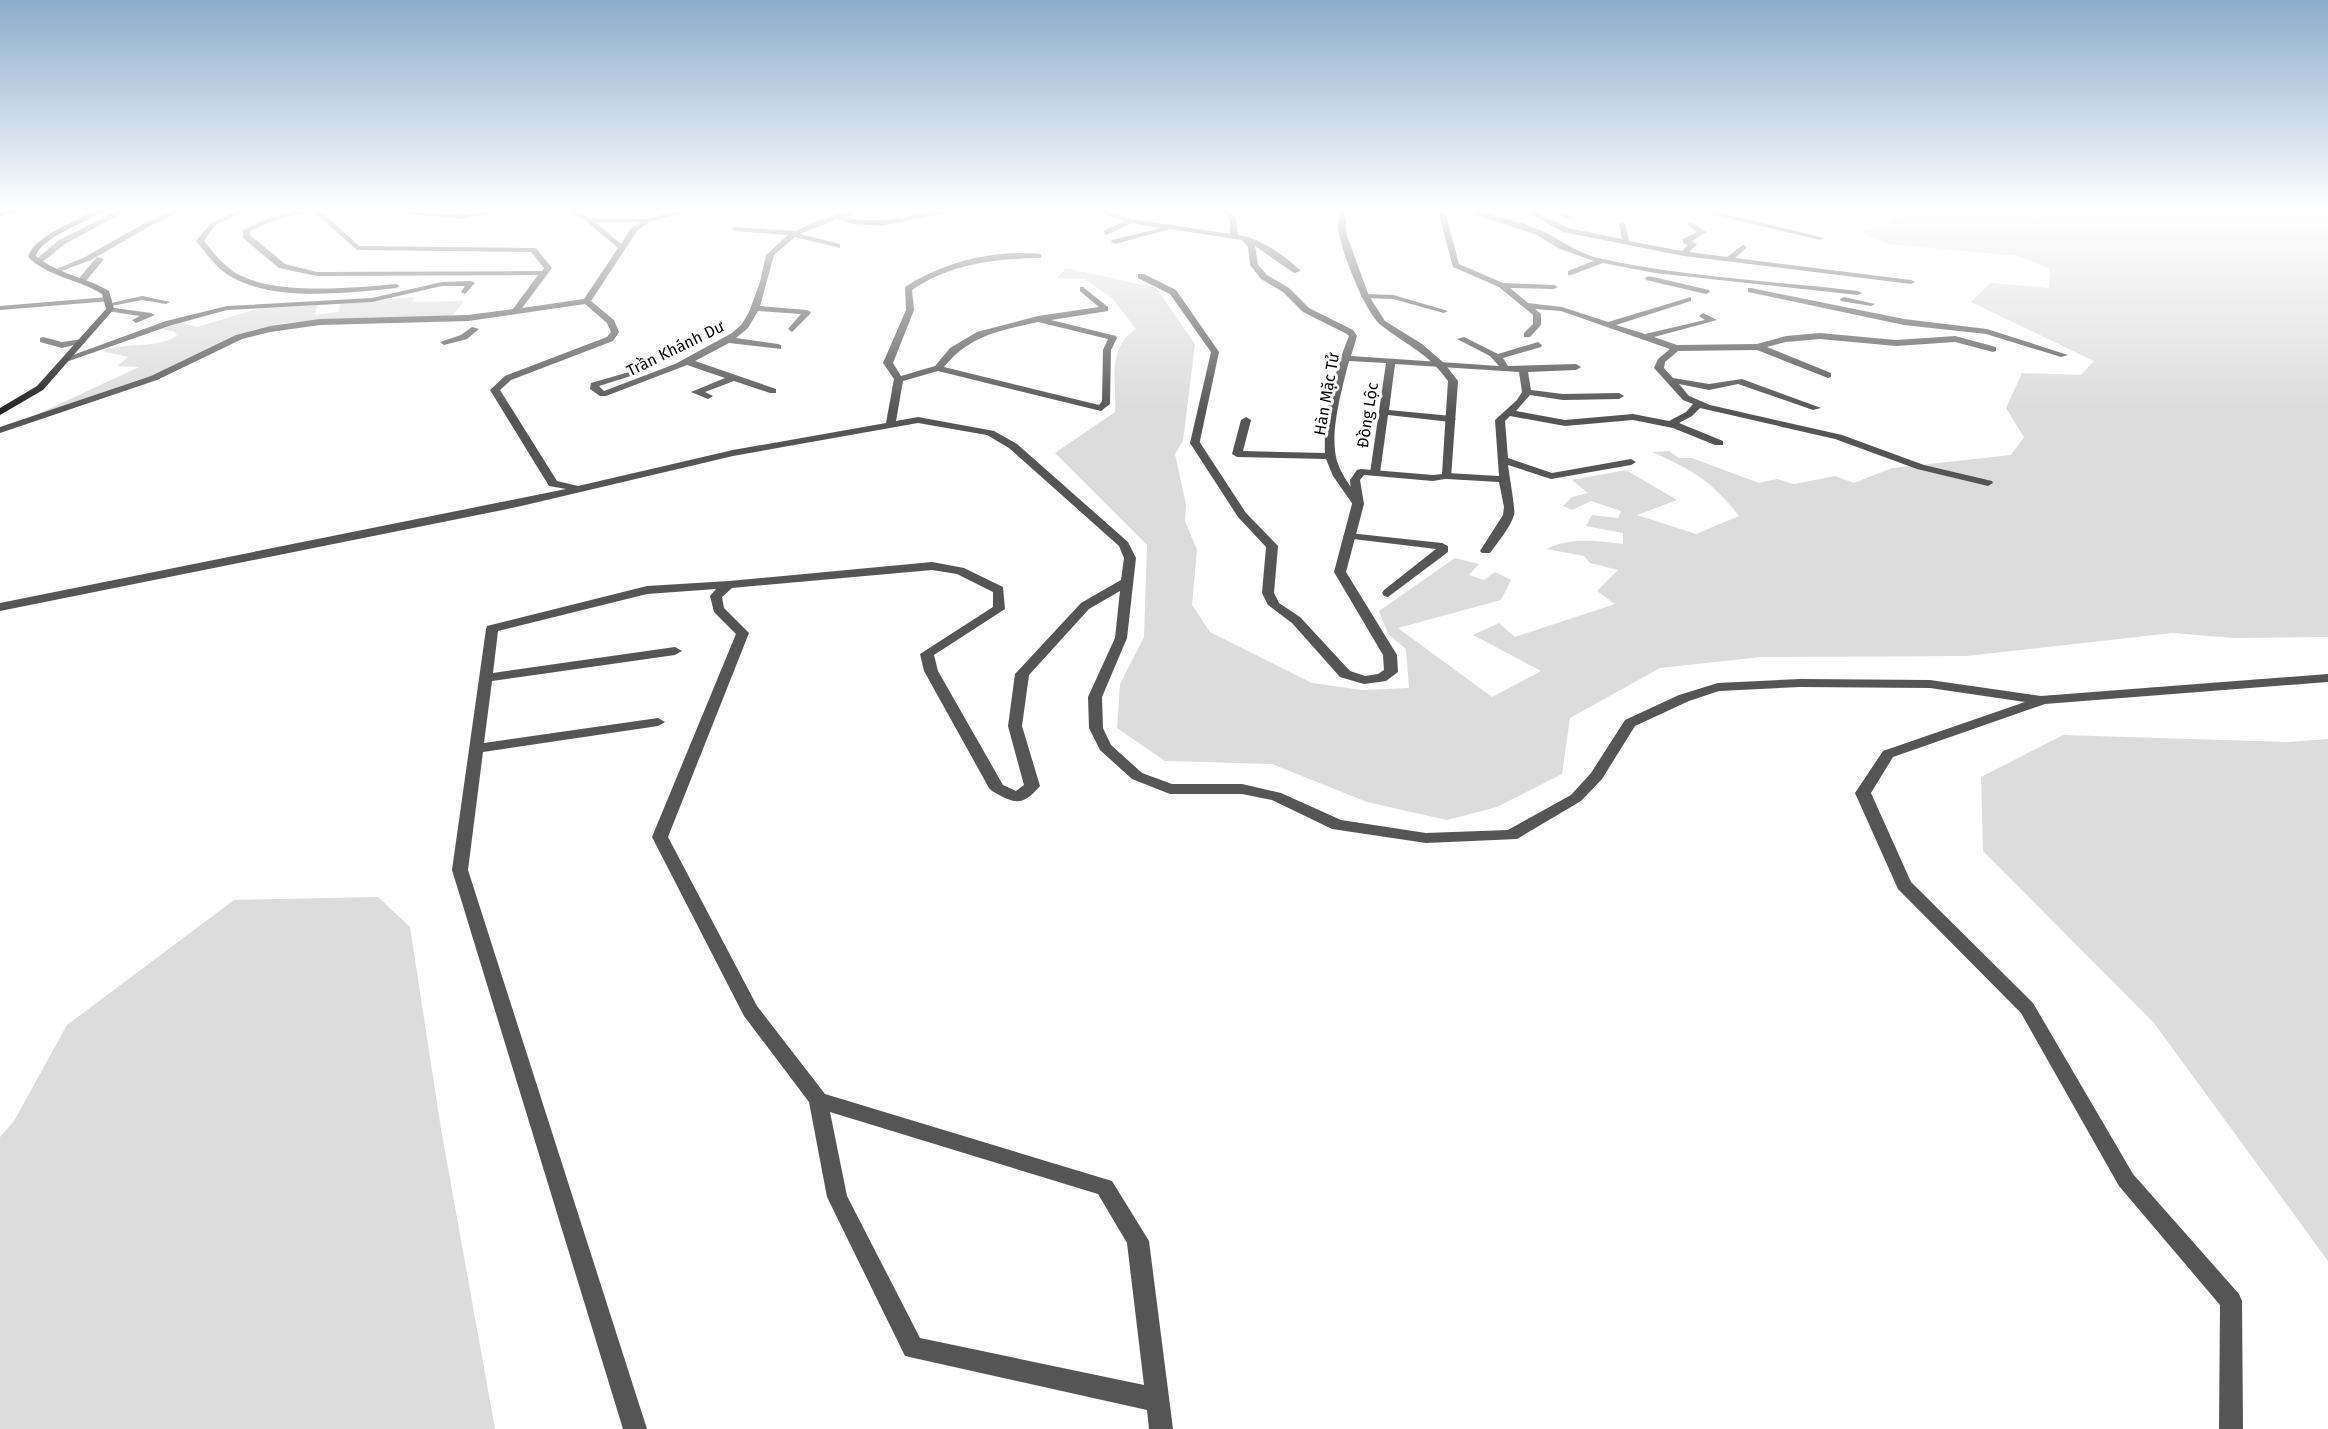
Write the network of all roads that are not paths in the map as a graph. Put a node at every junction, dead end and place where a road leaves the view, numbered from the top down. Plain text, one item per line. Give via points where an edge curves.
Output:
1 (79, 278) edge
2 (241, 278) edge
3 (440, 278) edge
4 (541, 278) edge
5 (602, 278) edge
6 (763, 278) edge
7 (923, 278) edge
8 (1144, 278) edge
9 (1268, 278) edge
10 (1358, 278) edge
11 (1485, 278) edge
12 (1650, 278) edge
13 (1699, 278) edge
14 (1712, 278) edge
15 (1786, 278) edge
16 (1875, 278) edge
17 (83, 279) joint
18 (1911, 282) dead end
19 (1502, 285) junction
20 (1555, 287) dead end
21 (1787, 287) junction
22 (1083, 289) dead end
23 (152, 290) dead end
24 (465, 292) dead end
25 (1706, 292) dead end
26 (1858, 293) dead end
27 (1365, 296) junction
28 (142, 298) junction
29 (1688, 299) dead end
30 (587, 301) junction
31 (166, 302) dead end
32 (109, 304) junction
33 (1871, 304) dead end
34 (1526, 305) junction
35 (0, 308) edge
36 (754, 308) junction
37 (1444, 310) dead end
38 (514, 313) junction
39 (1703, 316) dead end
40 (1038, 319) junction
41 (136, 320) dead end
42 (1610, 324) junction
43 (475, 329) dead end
44 (792, 329) dead end
45 (1527, 335) dead end
46 (1644, 337) junction
47 (1461, 339) dead end
48 (43, 340) dead end
49 (729, 341) junction
50 (82, 342) junction
51 (444, 342) dead end
52 (1538, 345) dead end
53 (778, 347) dead end
54 (1757, 347) junction
55 (1676, 348) junction
56 (1993, 349) dead end
57 (2064, 355) dead end
58 (1498, 357) junction
59 (1345, 358) junction
60 (66, 359) junction
61 (685, 361) junction
62 (1391, 362) junction
63 (1441, 365) junction
64 (1576, 367) dead end
65 (938, 368) junction
66 (1503, 369) junction
67 (1523, 370) junction
68 (629, 375) dead end
69 (1828, 376) dead end
70 (733, 378) junction
71 (899, 379) junction
72 (1671, 380) junction
73 (773, 391) dead end
74 (1527, 391) junction
75 (708, 396) dead end
76 (1619, 396) dead end
77 (1699, 403) junction
78 (1816, 408) dead end
79 (0, 412) edge
80 (1384, 412) junction
81 (1508, 413) junction
82 (1451, 419) junction
83 (1246, 420) dead end
84 (891, 422) junction
85 (1675, 425) junction
86 (0, 430) edge
87 (1719, 443) dead end
88 (1330, 456) junction
89 (1503, 460) junction
90 (1631, 462) dead end
91 (1374, 473) junction
92 (1447, 476) junction
93 (1504, 479) junction
94 (1988, 483) dead end
95 (584, 488) junction
96 (1358, 504) junction
97 (1349, 536) junction
98 (1486, 551) dead end
99 (1129, 581) junction
100 (729, 585) junction
101 (1388, 593) dead end
102 (0, 607) edge
103 (675, 652) dead end
104 (486, 678) junction
105 (2328, 678) edge
106 (2041, 700) junction
107 (658, 722) dead end
108 (476, 749) junction
109 (818, 1101) junction
110 (1157, 1399) junction
111 (635, 1429) edge
112 (1161, 1429) edge
113 (2231, 1429) edge

1 - 17 main road
2 - 3 street via 306,289
4 - 38 street
5 - 30 street
6 - 36 street, Trần Khánh Dư
7 - 71 street via 908,289 910,310 888,363
8 - 97 street via 1173,292 1215,352 1195,443 1242,515 1272,545 1268,593 1274,605 1296,620 1345,674 1364,680 1381,678 1391,672 1390,655 1340,572
9 - 59 street, Hàn Mặc Tử via 1306,310 1350,331 1353,336
10 - 27 street
11 - 19 street
12 - 25 street
13 - 57 street via 1904,322 1987,332
14 - 21 street
15 - 21 street
16 - 18 street
17 - 32 main road via 106,293
19 - 20 street
19 - 34 street
21 - 26 street
21 - 33 street
22 - 40 street via 1105,309
23 - 28 street
24 - 60 street via 471,283 442,284 372,300 228,308
27 - 37 street via 1393,296
27 - 63 street via 1382,323
28 - 31 street
28 - 32 street
29 - 42 street
30 - 38 street
30 - 95 street via 611,322 615,332 610,339 508,378 495,390 553,484
32 - 35 street
32 - 41 street via 151,315
32 - 50 main road
34 - 42 street via 1562,309
34 - 45 street via 1538,319
36 - 44 street via 807,312
36 - 49 street, Trần Khánh Dư via 745,326
38 - 86 street via 320,322 270,329 239,337 154,378
39 - 46 street via 1713,320
40 - 65 street via 980,334 953,350
40 - 65 street via 1113,338 1107,350 1107,402 1101,408
42 - 46 street
43 - 51 street
46 - 55 street
47 - 58 street
48 - 50 street via 62,345
49 - 53 street
49 - 61 street, Trần Khánh Dư
50 - 60 main road
52 - 58 street
54 - 55 street
54 - 56 street via 1820,336 1896,343 1955,339
54 - 69 street
55 - 72 street via 1659,369
58 - 66 street
59 - 62 street
59 - 88 street, Hàn Mặc Tử
60 - 79 main road via 40,388
61 - 68 street, Trần Khánh Dư via 603,394 594,385
61 - 70 street
62 - 63 street
62 - 80 street, Đồng Lộc
63 - 66 street
63 - 82 street via 1453,381
64 - 67 street
65 - 71 street
66 - 67 street
67 - 74 street
70 - 73 street
70 - 75 street via 696,392
71 - 84 street
72 - 77 street via 1686,398
72 - 78 street via 1709,387 1739,381
74 - 76 street via 1563,397
74 - 81 street
77 - 85 street via 1673,422
77 - 94 street via 1766,423 1838,437 1921,467
80 - 82 street
80 - 91 street, Đồng Lộc
81 - 85 street via 1565,423 1633,417
81 - 89 street via 1500,420
82 - 92 street
83 - 88 street via 1237,454
84 - 95 street
84 - 99 street via 951,424 990,433 1013,446 1124,544 1130,558
85 - 87 street
88 - 96 street, Hàn Mặc Tử via 1338,477
89 - 90 street via 1550,476
89 - 93 street
91 - 92 street
91 - 96 street via 1358,475 1354,491
92 - 93 street
93 - 98 street via 1510,515
95 - 102 street
96 - 97 street
97 - 101 street via 1442,546 1441,552
99 - 100 street via 1085,606 1022,674 1015,726 1032,786 1017,798 997,788 931,671 927,654 999,609 999,590 960,572 932,566
99 - 106 street via 1121,638 1095,697 1096,728 1105,747 1137,776 1170,789 1242,789 1276,796 1338,825 1426,838 1511,835 1576,798 1597,776 1630,723 1718,687 1930,684
100 - 104 street via 647,590 492,629
100 - 109 street via 716,596 718,609 743,633 660,837 750,1011
103 - 104 street
104 - 108 street
105 - 106 street
106 - 113 street via 1888,754 1863,793 1905,886 2027,1008 2126,1180 2231,1301
107 - 108 street
108 - 111 street via 460,870
109 - 110 street via 837,1198 913,1348
109 - 110 street via 1105,1187 1138,1241
110 - 112 street

